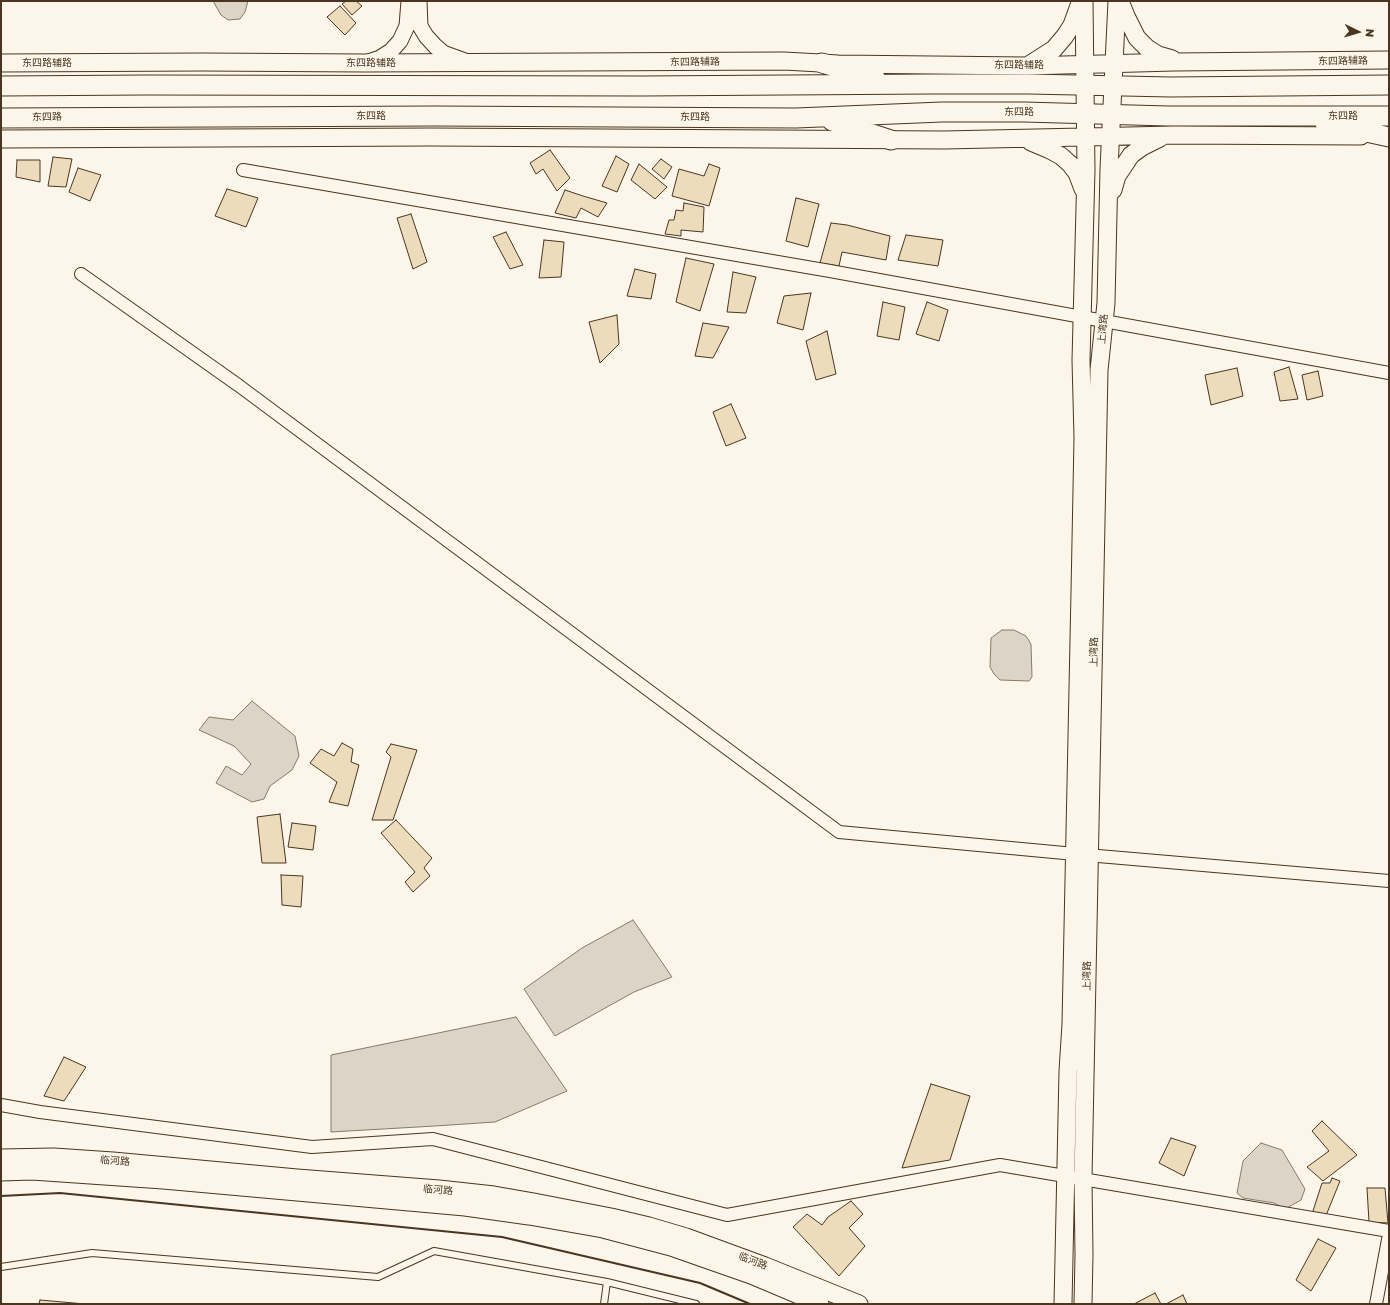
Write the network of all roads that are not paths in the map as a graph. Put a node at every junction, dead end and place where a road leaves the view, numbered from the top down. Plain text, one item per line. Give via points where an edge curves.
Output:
1 (408, 1) edge
2 (419, 1) edge
3 (1082, 1) edge
4 (1117, 1) edge
5 (1120, 1) edge
6 (1389, 60) edge
7 (470, 62) junction
8 (1190, 62) junction
9 (1, 63) edge
10 (365, 63) junction
11 (822, 63) junction
12 (1084, 64) junction
13 (1114, 64) junction
14 (1027, 66) junction
15 (897, 84) junction
16 (975, 84) junction
17 (1084, 85) junction
18 (1, 86) edge
19 (1114, 86) junction
20 (1389, 86) edge
21 (1085, 114) junction
22 (1112, 114) junction
23 (1225, 116) junction
24 (1290, 116) junction
25 (1389, 116) edge
26 (817, 117) junction
27 (1, 118) edge
28 (1166, 136) junction
29 (1111, 137) junction
30 (1389, 137) edge
31 (1085, 138) junction
32 (1, 139) edge
33 (1013, 139) junction
34 (891, 140) junction
35 (243, 170) dead end
36 (1085, 198) junction
37 (1108, 212) junction
38 (81, 274) dead end
39 (1082, 318) junction
40 (1104, 321) junction
41 (1389, 374) edge
42 (1082, 855) junction
43 (1389, 881) edge
44 (1, 1105) edge
45 (1, 1158) edge
46 (1, 1172) edge
47 (1066, 1177) junction
48 (1083, 1180) junction
49 (1389, 1233) edge
50 (1, 1267) edge
51 (607, 1282) junction
52 (604, 1304) edge
53 (696, 1304) edge
54 (820, 1304) edge
55 (859, 1304) edge
56 (1063, 1304) edge
57 (1083, 1304) edge
58 (1376, 1304) edge

1 - 10 street via 407,26 400,41 380,58
2 - 7 street via 420,26 426,36 443,52
3 - 12 main road, 上湾路
3 - 14 main road via 1065,36 1054,49
4 - 13 main road, 上湾路
5 - 8 main road via 1131,28 1147,48 1158,54
6 - 8 main road, 东四路辅路
7 - 10 main road, 东四路辅路
7 - 11 main road, 东四路辅路
8 - 13 main road, 东四路辅路
9 - 10 main road, 东四路辅路
11 - 14 main road, 东四路辅路
11 - 15 main road
12 - 13 main road, 东四路辅路
12 - 14 main road, 东四路辅路
12 - 17 main road, 上湾路
13 - 19 main road, 上湾路
14 - 16 main road
15 - 16 main road
15 - 18 main road
16 - 17 main road
17 - 19 main road
17 - 21 main road, 上湾路
19 - 20 main road
19 - 22 main road, 上湾路
21 - 22 main road, 东四路
21 - 26 main road, 东四路 via 942,112
21 - 31 main road, 上湾路
22 - 23 main road, 东四路
22 - 29 main road, 上湾路
23 - 24 main road, 东四路
23 - 28 main road
24 - 25 main road, 东四路
24 - 30 main road
26 - 27 main road, 东四路
26 - 34 main road
28 - 29 main road
28 - 30 main road
28 - 37 main road via 1142,147 1132,155 1117,176
29 - 31 main road
29 - 37 main road, 上湾路
31 - 33 main road
31 - 36 main road, 上湾路
32 - 34 main road via 431,137
33 - 34 main road
33 - 36 main road via 1039,145 1061,156 1077,173
35 - 39 street via 830,271
36 - 39 main road, 上湾路
37 - 40 main road, 上湾路
38 - 42 street via 238,385 839,832
39 - 40 street
39 - 42 main road, 上湾路
40 - 41 street
40 - 42 main road, 上湾路 via 1099,370
42 - 43 street
42 - 47 main road, 上湾路 via 1068,1071
42 - 48 main road, 上湾路
44 - 47 street via 312,1147 434,1139 727,1215 1000,1165
45 - 55 main road, 临河路 via 54,1157 113,1161 494,1195 649,1226 765,1266
46 - 54 main road, 临河路 via 32,1171 163,1180 465,1207 529,1216 603,1229 671,1247 751,1275
47 - 48 street
47 - 56 main road, 上湾路
48 - 49 street
48 - 57 main road, 上湾路
49 - 58 street
50 - 51 lane via 92,1253 378,1277 434,1251
51 - 52 lane
51 - 53 lane

